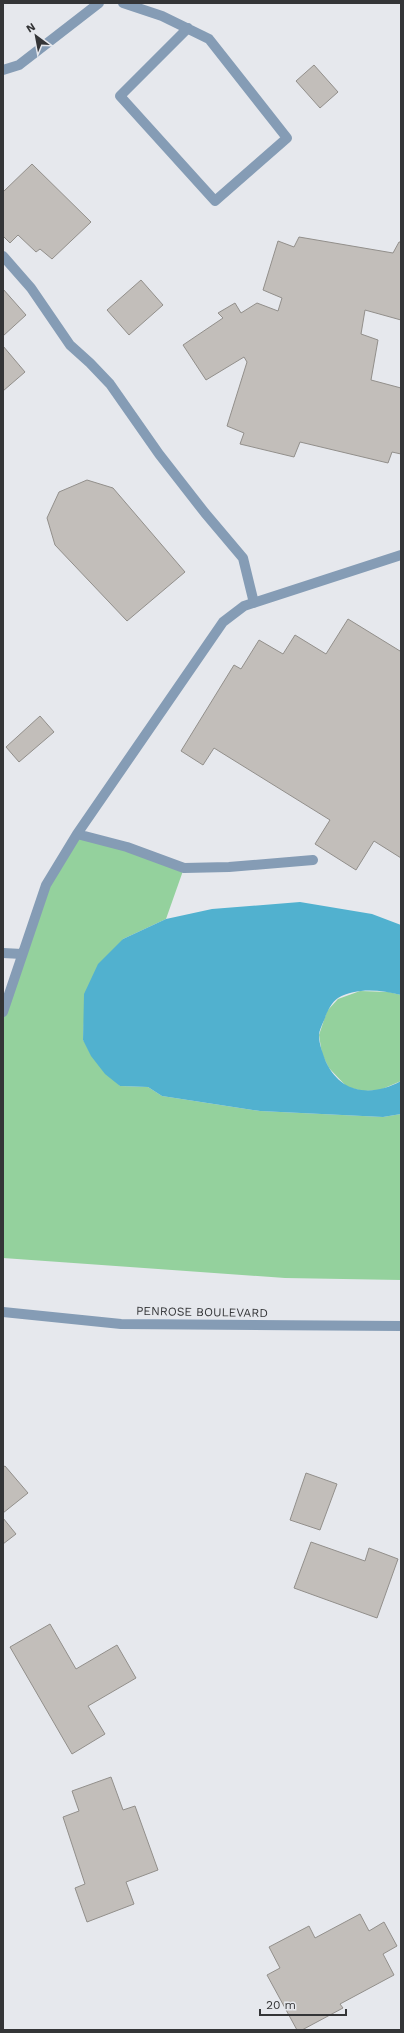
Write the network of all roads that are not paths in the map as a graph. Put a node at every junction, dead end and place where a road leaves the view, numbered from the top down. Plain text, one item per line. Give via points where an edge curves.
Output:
1 (99, 3) edge
2 (123, 3) edge
3 (188, 28) junction
4 (3, 70) edge
5 (3, 256) edge
6 (401, 556) edge
7 (254, 603) junction
8 (77, 834) junction
9 (313, 860) dead end
10 (3, 953) edge
11 (22, 954) junction
12 (3, 1012) edge
13 (3, 1312) edge
14 (401, 1326) edge

1 - 4 street via 19,65
2 - 3 street
3 - 3 street via 209,39 287,138 215,201 120,96
5 - 7 street via 31,288 70,345 110,384 155,448 243,558
6 - 7 street
7 - 8 street via 244,606 222,622
8 - 9 street via 127,847 184,868
8 - 11 street via 46,885
10 - 11 street
11 - 12 street
13 - 14 street, PENROSE BOULEVARD via 121,1324

